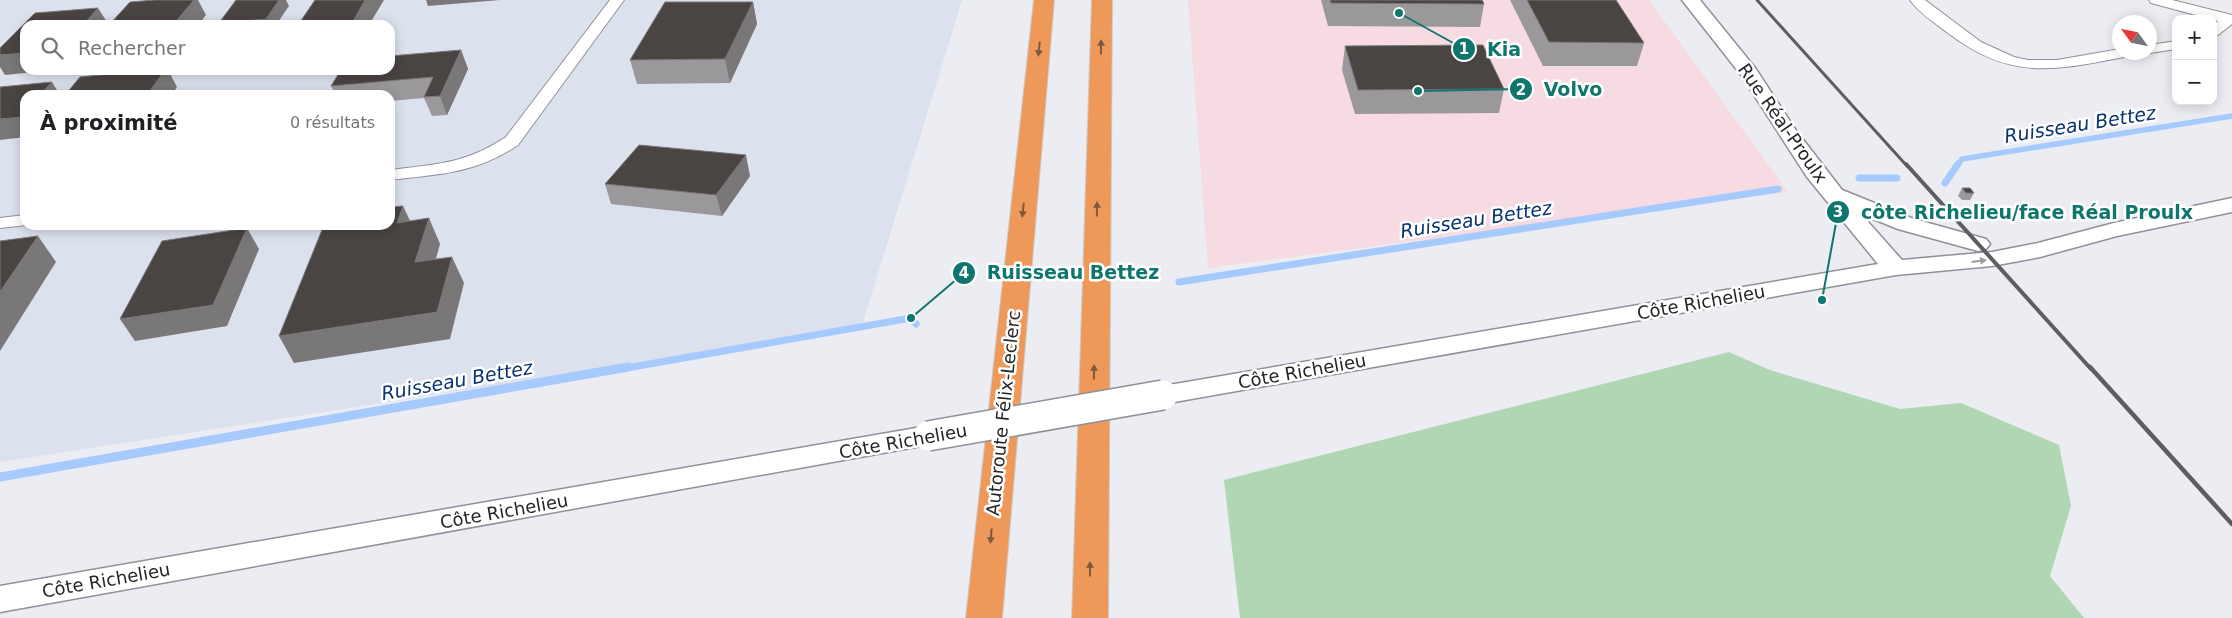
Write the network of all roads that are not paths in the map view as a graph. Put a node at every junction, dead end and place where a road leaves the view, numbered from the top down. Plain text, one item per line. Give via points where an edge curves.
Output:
1 (617, 0) edge
2 (1044, 0) edge
3 (1102, 0) edge
4 (1691, 0) edge
5 (1917, 0) edge
6 (2156, 0) edge
7 (2230, 19) edge
8 (2217, 29) edge
9 (2172, 46) edge
10 (2157, 49) edge
11 (2112, 55) edge
12 (395, 174) edge
13 (1832, 194) junction
14 (2232, 204) edge
15 (20, 221) edge
16 (0, 223) edge
17 (2114, 230) junction
18 (1978, 244) junction
19 (1896, 268) junction
20 (0, 599) edge
21 (984, 618) edge
22 (1090, 618) edge

1 - 12 street via 512,141 494,153 462,166
2 -> 21 highway, Autoroute Félix-Leclerc
22 -> 3 highway
4 - 13 street, Rue Réal-Proulx via 1740,61 1794,144
5 - 11 street via 1976,47 2009,61 2046,65
6 - 7 street
7 - 8 street
9 - 10 street
13 - 18 street via 1906,224
13 - 19 street, Rue Réal-Proulx
14 - 17 street, Côte Richelieu
15 - 16 street
17 - 18 street, Côte Richelieu
19 -> 17 street, Côte Richelieu via 1992,259
18 - 19 street, Côte Richelieu via 1952,248
19 - 20 street, Côte Richelieu, bridge

